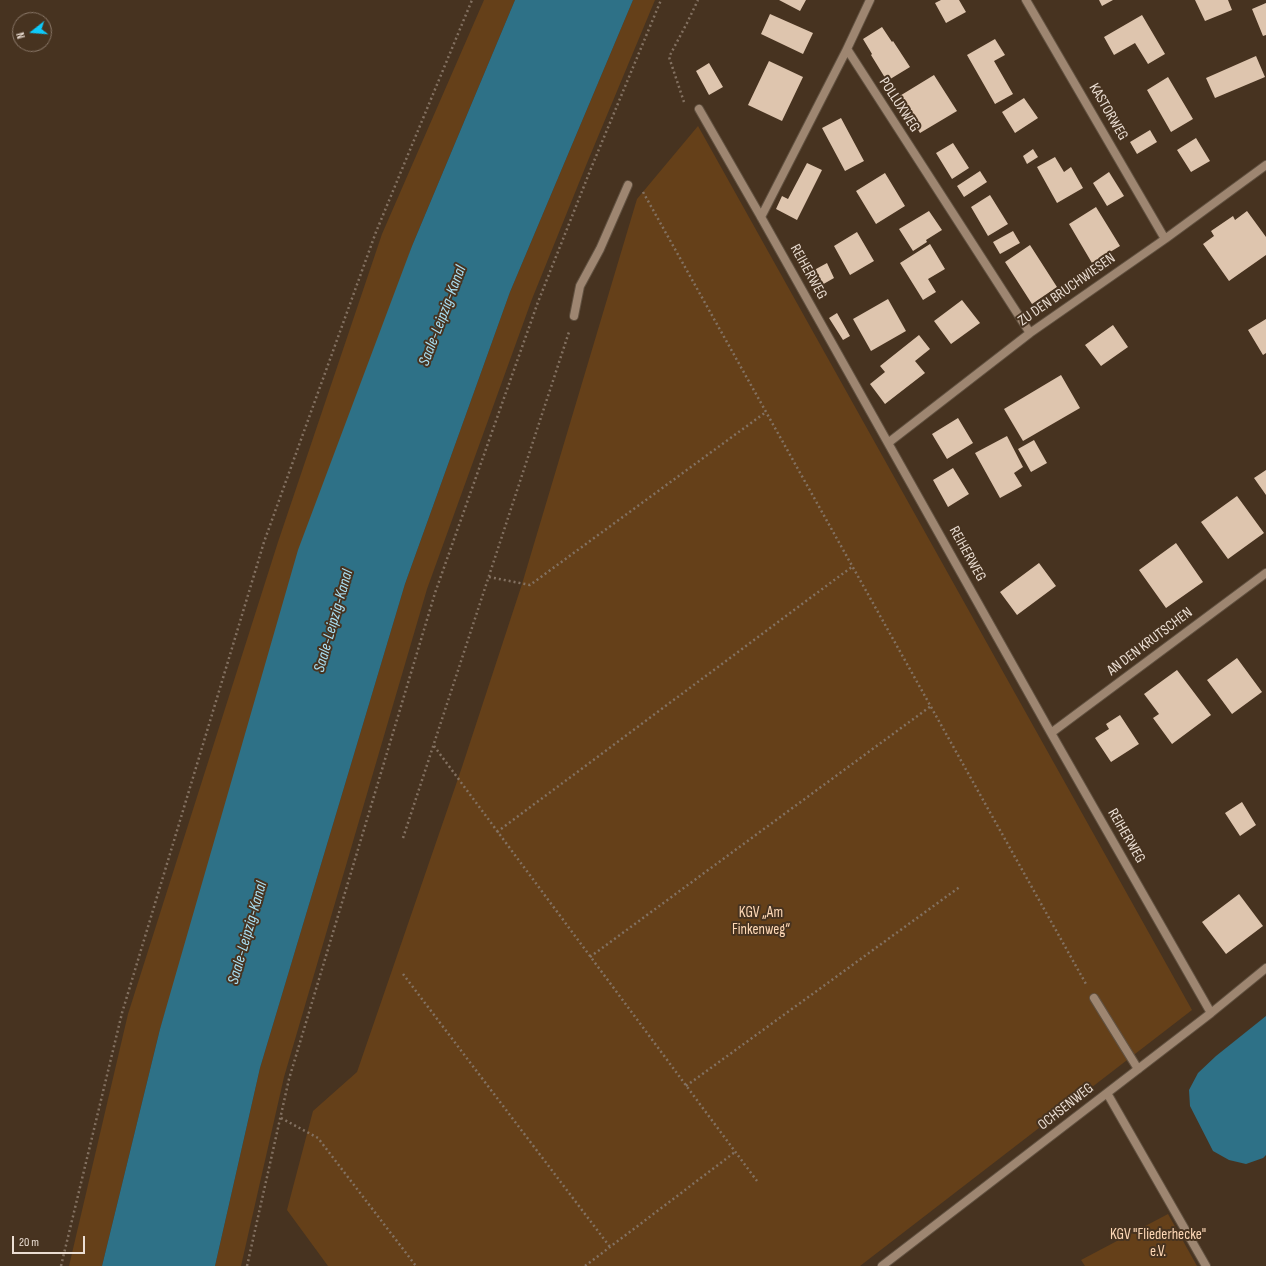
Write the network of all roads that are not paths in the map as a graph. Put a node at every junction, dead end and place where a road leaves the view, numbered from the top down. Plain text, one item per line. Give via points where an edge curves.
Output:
1 (870, 0) edge
2 (1026, 0) edge
3 (847, 49) junction
4 (699, 109) dead end
5 (1266, 165) edge
6 (628, 185) dead end
7 (761, 217) junction
8 (1165, 239) junction
9 (574, 316) road end
10 (1030, 333) junction
11 (888, 443) junction
12 (1266, 573) edge
13 (1051, 733) junction
14 (1266, 968) edge
15 (1094, 998) road end
16 (1211, 1013) junction
17 (1138, 1069) junction
18 (1107, 1093) junction
19 (882, 1266) edge
20 (1206, 1266) edge

1 - 3 street
2 - 8 street, KASTORWEG
3 - 7 street
3 - 10 street, POLLUXWEG
4 - 7 street, REIHERWEG
5 - 8 street, ZU DEN BRUCHWIESEN
6 - 9 street via 600,249 580,286
7 - 11 street, REIHERWEG
8 - 10 street, ZU DEN BRUCHWIESEN
10 - 11 street, ZU DEN BRUCHWIESEN
11 - 13 street, REIHERWEG
12 - 13 street, AN DEN KRUTSCHEN
13 - 16 street, REIHERWEG
14 - 16 street, OCHSENWEG
15 - 17 street
16 - 17 street, OCHSENWEG
17 - 18 street, OCHSENWEG
18 - 19 street, OCHSENWEG
18 - 20 street

